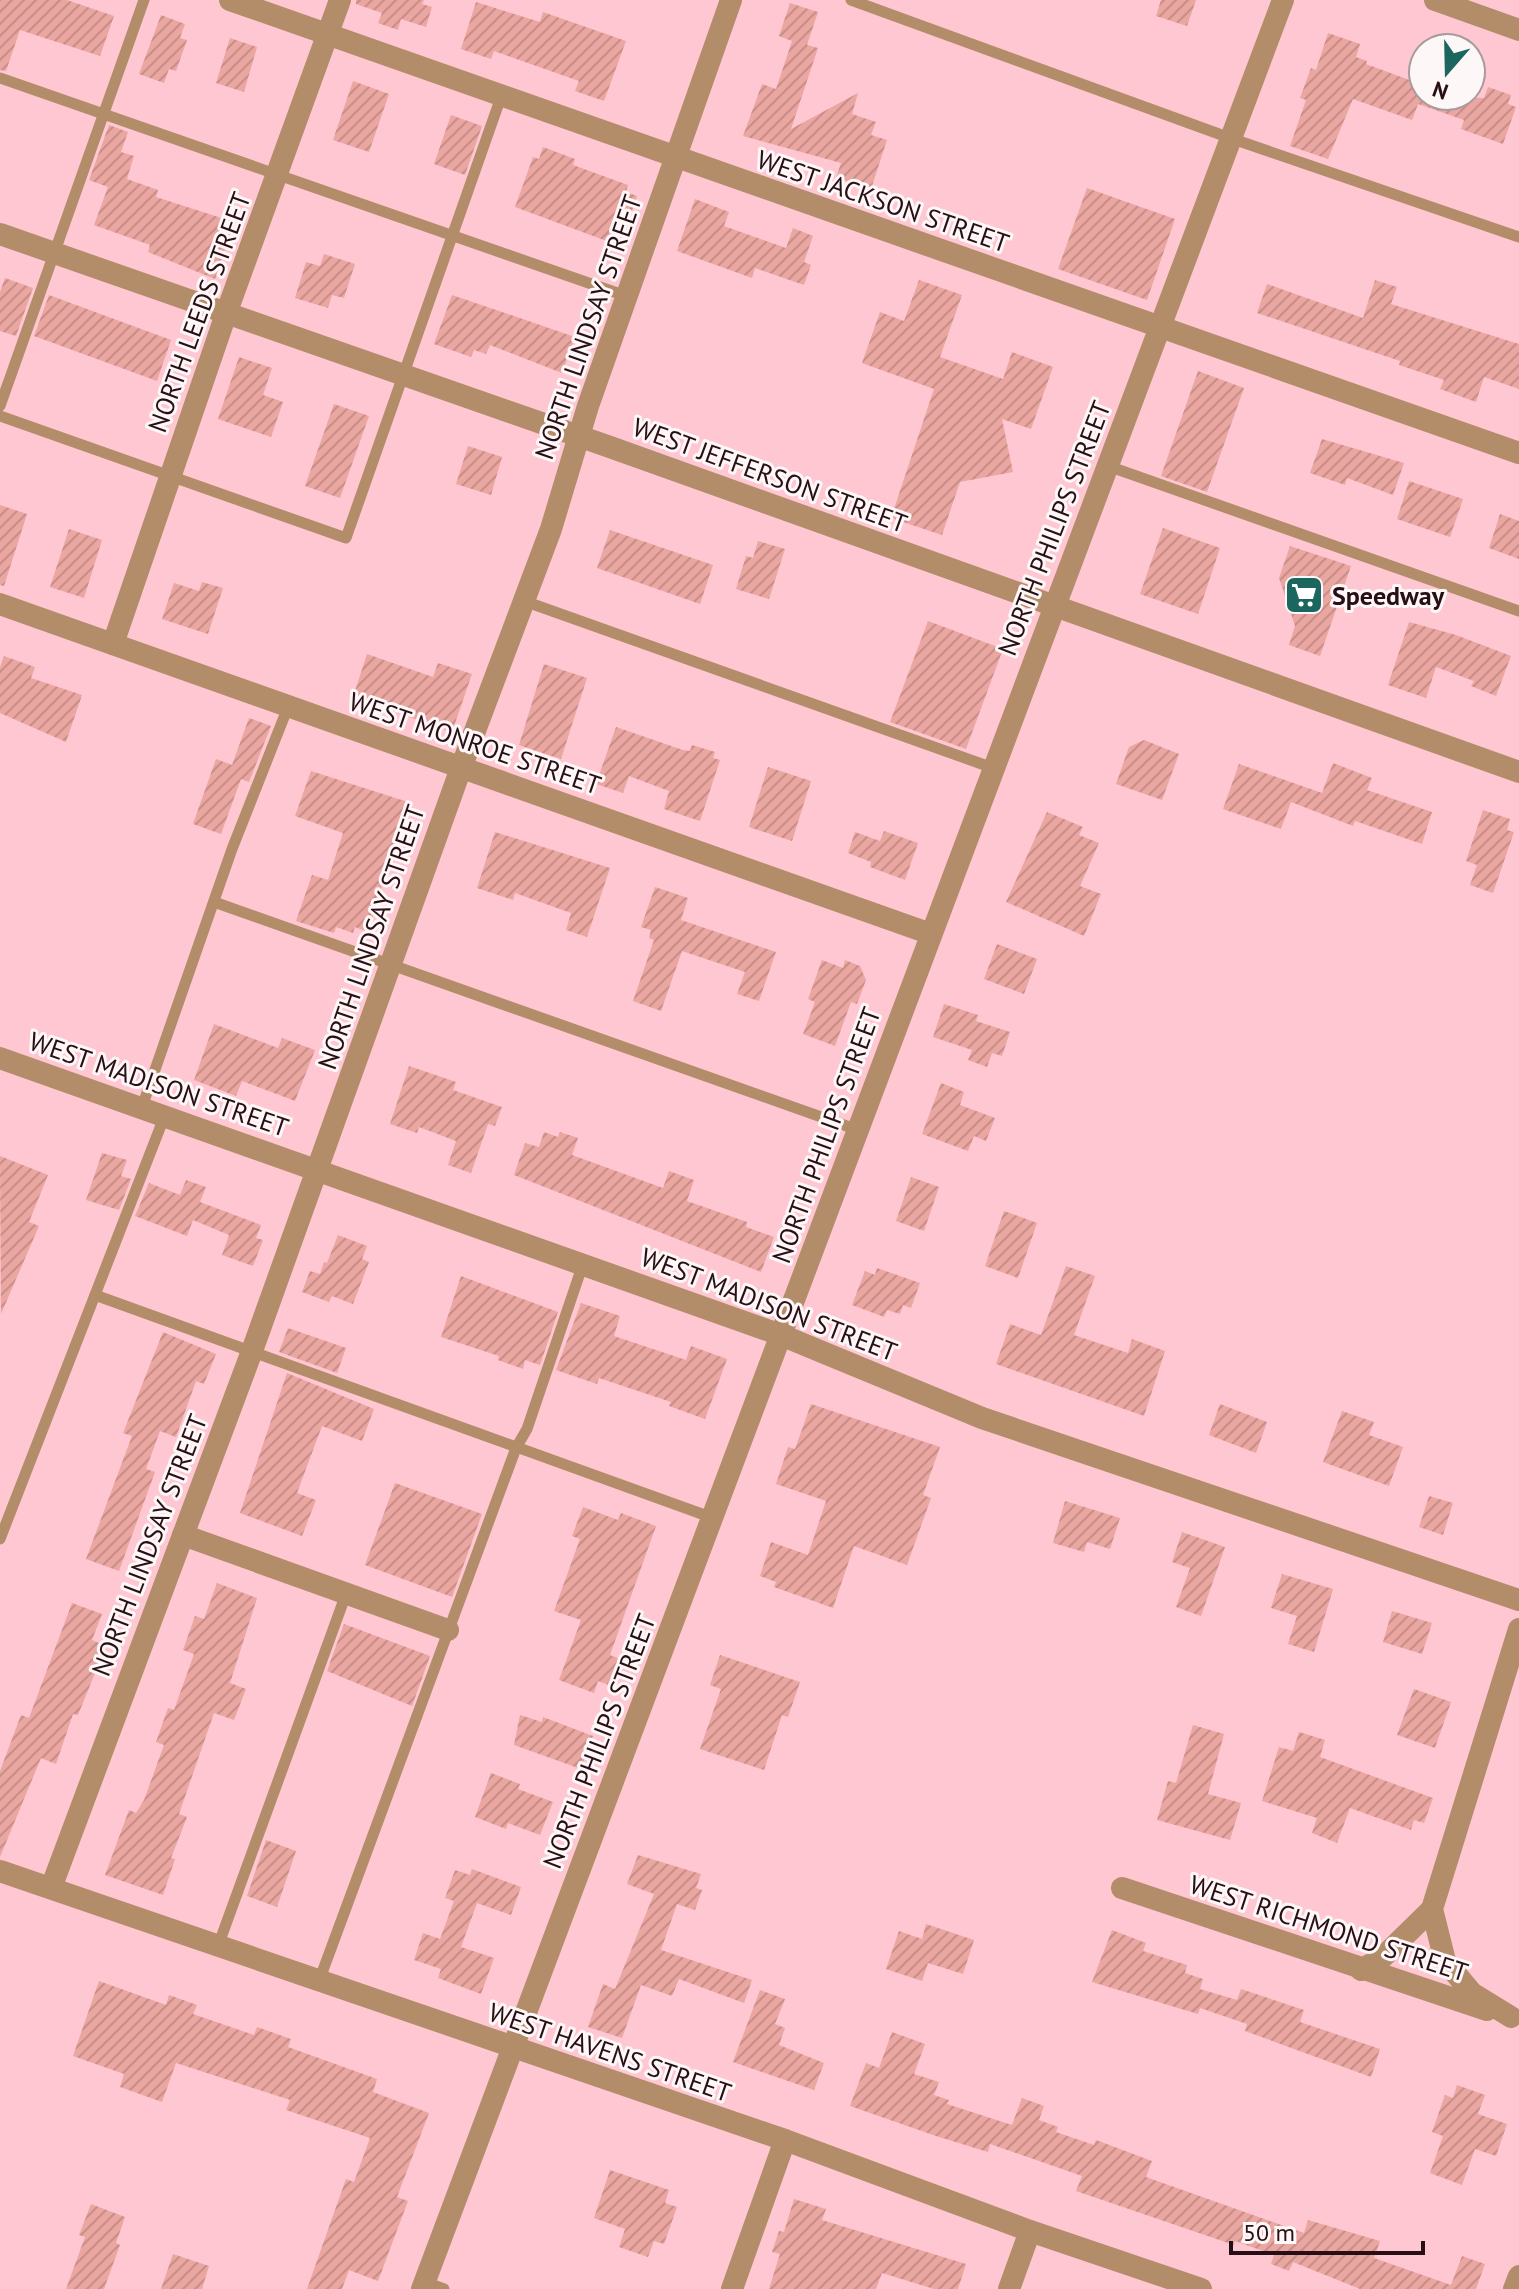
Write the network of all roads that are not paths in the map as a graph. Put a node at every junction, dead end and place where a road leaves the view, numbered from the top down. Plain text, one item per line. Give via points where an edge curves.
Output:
1 (144, 0) edge
2 (230, 0) edge
3 (340, 0) edge
4 (731, 0) edge
5 (851, 0) edge
6 (1283, 0) edge
7 (1435, 0) edge
8 (1519, 30) edge
9 (328, 34) junction
10 (0, 78) edge
11 (501, 97) junction
12 (102, 112) junction
13 (1230, 138) junction
14 (676, 159) junction
15 (279, 174) junction
16 (0, 234) edge
17 (453, 235) junction
18 (1519, 237) edge
19 (55, 253) junction
20 (626, 296) junction
21 (226, 314) junction
22 (1160, 326) junction
23 (401, 374) junction
24 (0, 406) edge
25 (0, 416) edge
26 (579, 436) junction
27 (1519, 453) edge
28 (1108, 466) junction
29 (169, 477) junction
30 (524, 601) junction
31 (0, 604) edge
32 (1053, 607) junction
33 (1519, 611) edge
34 (113, 644) junction
35 (288, 707) junction
36 (461, 768) junction
37 (993, 768) junction
38 (1519, 772) edge
39 (214, 902) junction
40 (931, 934) junction
41 (391, 965) junction
42 (0, 1058) edge
43 (142, 1107) junction
44 (165, 1115) junction
45 (858, 1130) junction
46 (319, 1169) junction
47 (583, 1264) junction
48 (95, 1295) junction
49 (781, 1335) junction
50 (252, 1351) junction
51 (516, 1448) junction
52 (713, 1518) junction
53 (183, 1535) junction
54 (0, 1539) edge
55 (346, 1594) junction
56 (1519, 1600) edge
57 (1519, 1629) edge
58 (448, 1630) junction
59 (0, 1871) edge
60 (51, 1888) junction
61 (1122, 1888) dead end
62 (1432, 1909) junction
63 (218, 1946) junction
64 (1361, 1970) junction
65 (318, 1981) junction
66 (1515, 2018) edge
67 (513, 2048) junction
68 (785, 2140) junction
69 (1030, 2231) junction
70 (1519, 2276) edge
71 (430, 2287) edge
72 (732, 2289) edge
73 (1009, 2289) edge
74 (1201, 2289) edge
75 (1514, 2289) edge

1 - 12 lane
2 - 9 street, WEST JACKSON STREET
3 - 9 street, NORTH LEEDS STREET
4 - 14 street, NORTH LINDSAY STREET
5 - 13 lane
6 - 13 street, NORTH PHILIPS STREET
7 - 8 street
9 - 11 street, WEST JACKSON STREET
9 - 15 street, NORTH LEEDS STREET
10 - 12 lane
11 - 14 street, WEST JACKSON STREET
11 - 17 lane
12 - 15 lane
12 - 19 lane
13 - 18 lane
13 - 22 street, NORTH PHILIPS STREET
14 - 20 street, NORTH LINDSAY STREET
14 - 22 street, WEST JACKSON STREET
15 - 17 lane
15 - 21 street, NORTH LEEDS STREET
16 - 19 street, WEST JEFFERSON STREET
17 - 20 lane
17 - 23 lane
19 - 21 street, WEST JEFFERSON STREET
19 - 24 lane
20 - 26 street, NORTH LINDSAY STREET
21 - 23 street, WEST JEFFERSON STREET
21 - 29 street, NORTH LEEDS STREET
22 - 27 street, WEST JACKSON STREET
22 - 28 street, NORTH PHILIPS STREET
23 - 26 street, WEST JEFFERSON STREET
23 - 29 lane via 346,538
25 - 29 lane
26 - 30 street, NORTH LINDSAY STREET
26 - 32 street, WEST JEFFERSON STREET
28 - 32 street, NORTH PHILIPS STREET
28 - 33 lane
29 - 34 street, NORTH LEEDS STREET
30 - 36 street, NORTH LINDSAY STREET
30 - 37 lane
31 - 34 street, WEST MONROE STREET
32 - 37 street, NORTH PHILIPS STREET
32 - 38 street, WEST JEFFERSON STREET
34 - 35 street, WEST MONROE STREET
35 - 36 street, WEST MONROE STREET
35 - 39 lane
36 - 40 street, WEST MONROE STREET
36 - 41 street, NORTH LINDSAY STREET
37 - 40 street, NORTH PHILIPS STREET
39 - 41 lane
39 - 43 lane
40 - 45 street, NORTH PHILIPS STREET
41 - 45 lane
41 - 46 street, NORTH LINDSAY STREET
42 - 43 street, WEST MADISON STREET
43 - 44 street, WEST MADISON STREET
44 - 46 street, WEST MADISON STREET
44 - 48 lane
45 - 49 street, NORTH PHILIPS STREET
46 - 47 street, WEST MADISON STREET
46 - 50 street, NORTH LINDSAY STREET
47 - 49 street, WEST MADISON STREET
47 - 51 lane
48 - 50 lane
48 - 54 lane
49 - 52 street, NORTH PHILIPS STREET
49 - 56 street, WEST MADISON STREET via 982,1418
50 - 51 lane
50 - 53 street, NORTH LINDSAY STREET
51 - 52 lane
51 - 58 lane
52 - 67 street, NORTH PHILIPS STREET
53 - 55 street
53 - 60 street, NORTH LINDSAY STREET
55 - 58 street
55 - 63 lane
57 - 62 street
58 - 65 lane
59 - 60 street, WEST HAVENS STREET
60 - 63 street, WEST HAVENS STREET
61 - 64 street, WEST RICHMOND STREET
62 - 64 street via 1392,1949
62 - 66 street via 1445,1961 1472,1993
63 - 65 street, WEST HAVENS STREET
64 - 66 street, WEST RICHMOND STREET
65 - 67 street, WEST HAVENS STREET
67 - 68 street, WEST HAVENS STREET
67 - 71 street, NORTH PHILIPS STREET
68 - 69 street, WEST HAVENS STREET
68 - 72 street
69 - 73 street
69 - 74 street, WEST HAVENS STREET
70 - 75 street

